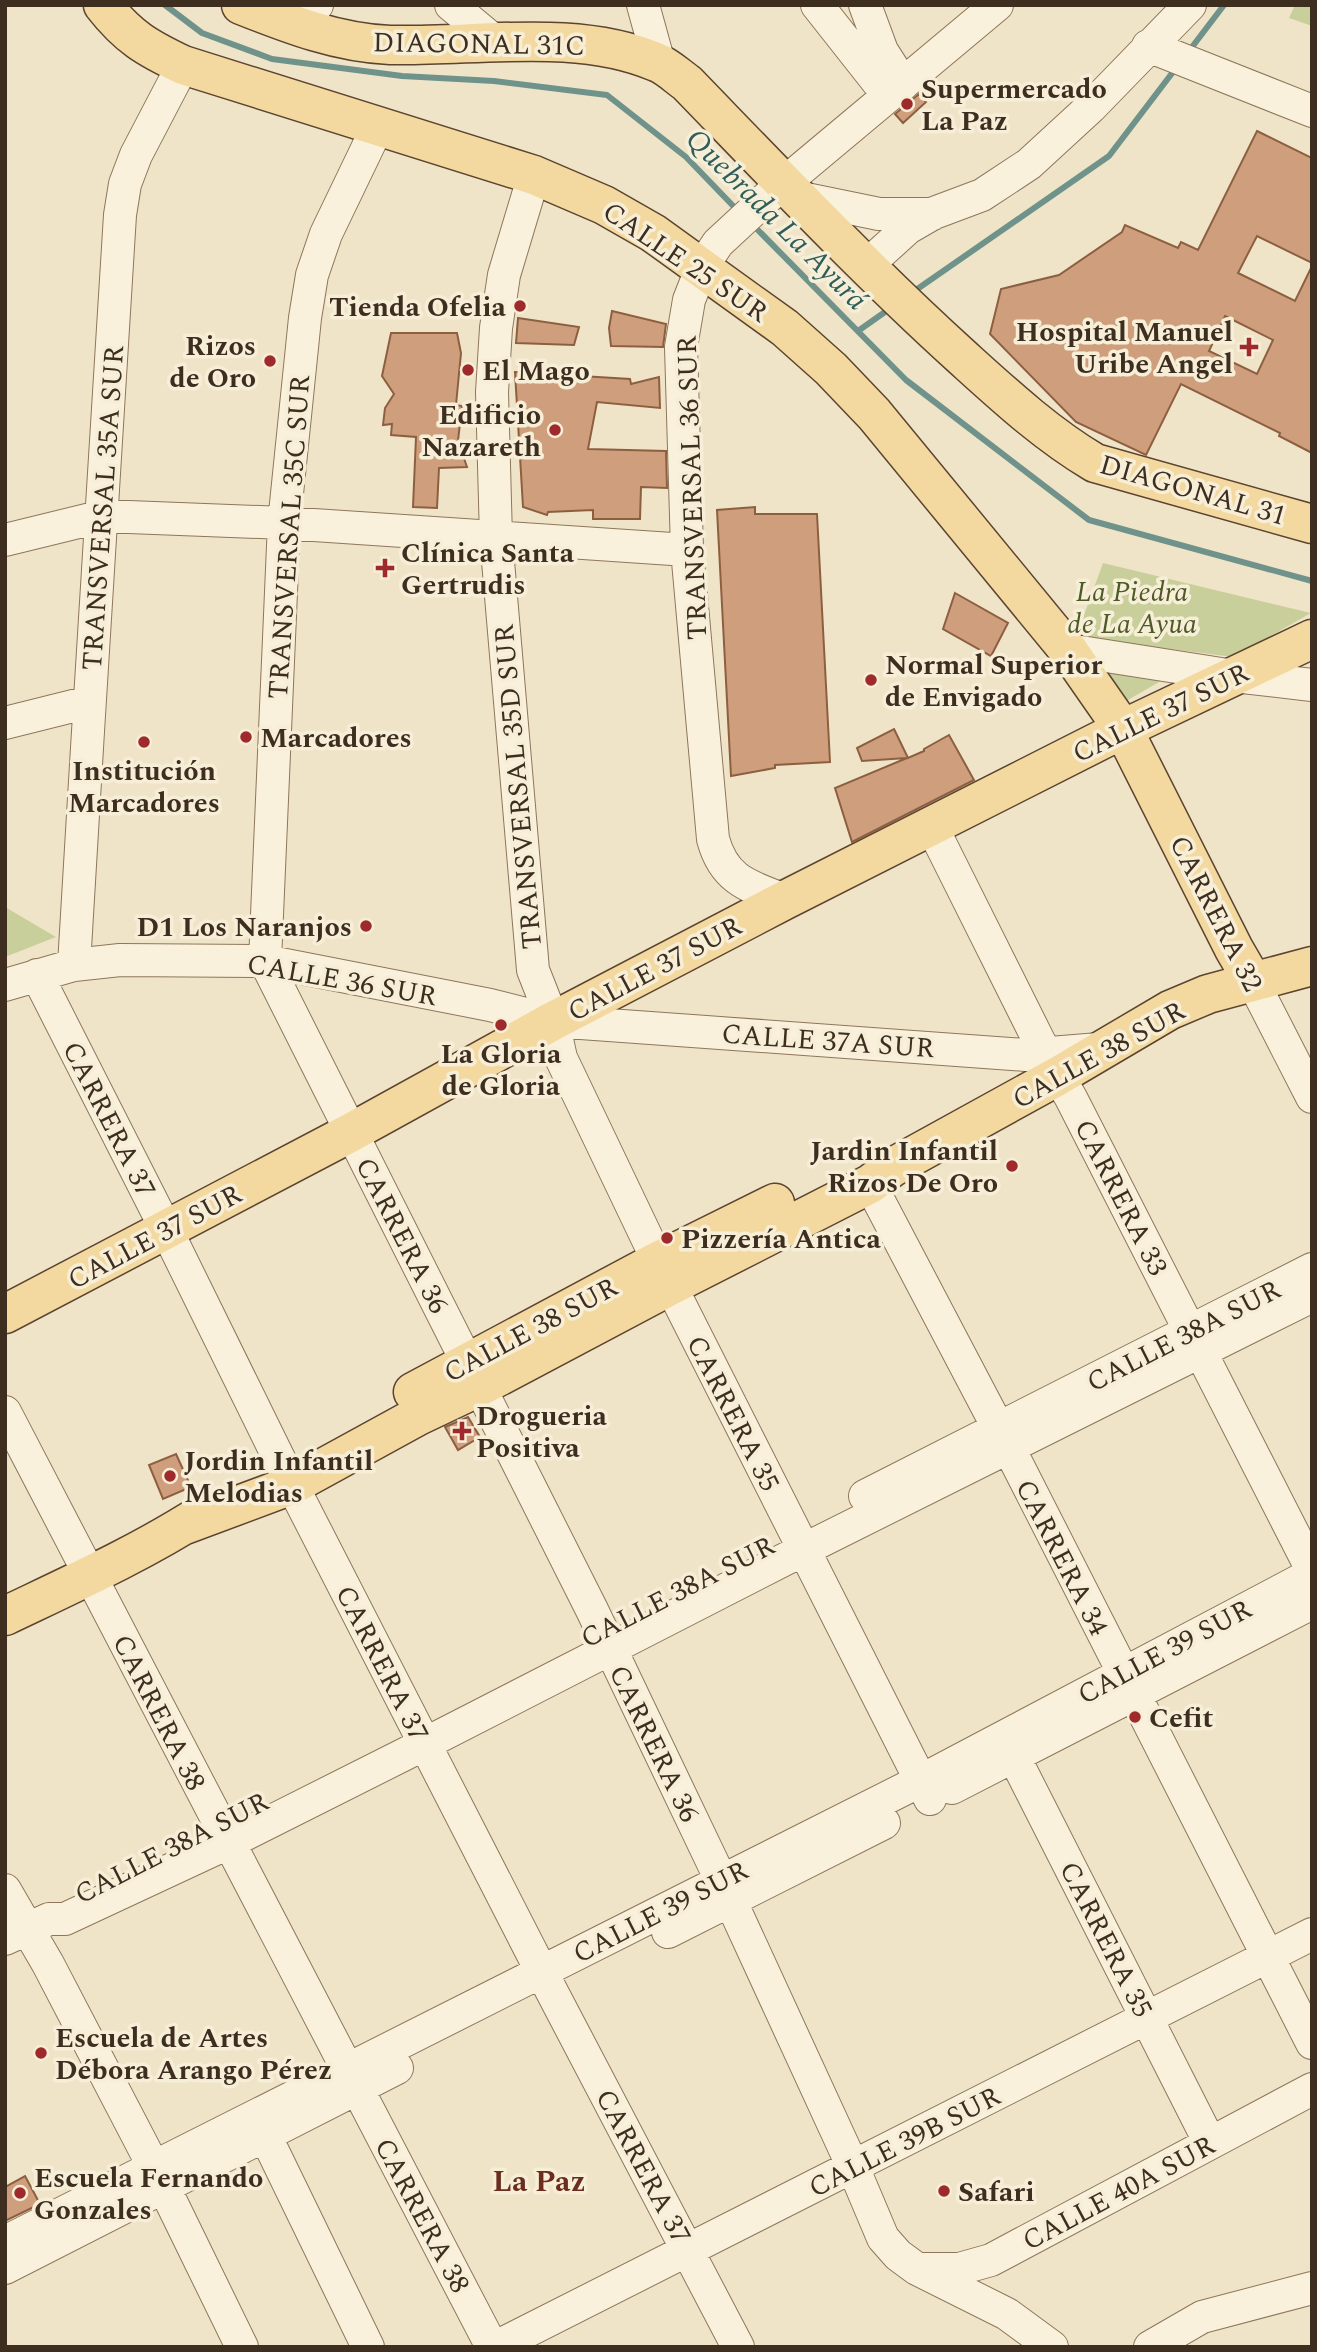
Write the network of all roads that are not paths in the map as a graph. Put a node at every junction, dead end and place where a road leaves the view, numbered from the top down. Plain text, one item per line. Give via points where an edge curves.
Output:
1 (103, 5) edge
2 (240, 5) edge
3 (452, 5) edge
4 (643, 5) edge
5 (817, 5) edge
6 (865, 5) edge
7 (997, 5) edge
8 (1190, 5) edge
9 (308, 16) edge
10 (498, 44) junction
11 (1171, 55) junction
12 (874, 58) junction
13 (659, 62) junction
14 (183, 65) junction
15 (896, 90) junction
16 (1312, 111) edge
17 (377, 128) junction
18 (534, 176) junction
19 (790, 190) junction
20 (934, 213) junction
21 (710, 255) junction
22 (877, 276) junction
23 (103, 516) junction
24 (284, 523) junction
25 (1312, 524) edge
26 (496, 538) junction
27 (5, 540) edge
28 (687, 550) junction
29 (1305, 642) edge
30 (1068, 650) junction
31 (1218, 684) junction
32 (1312, 685) edge
33 (89, 702) junction
34 (1312, 703) edge
35 (5, 723) edge
36 (1123, 729) junction
37 (931, 825) junction
38 (785, 900) junction
39 (265, 961) junction
40 (74, 965) junction
41 (1312, 966) edge
42 (37, 975) junction
43 (1252, 980) junction
44 (5, 985) edge
45 (553, 1021) junction
46 (1052, 1066) junction
47 (1312, 1097) edge
48 (351, 1133) junction
49 (882, 1175) junction
50 (166, 1229) junction
51 (1312, 1269) edge
52 (664, 1274) junction
53 (1312, 1296) edge
54 (5, 1314) edge
55 (1197, 1342) junction
56 (475, 1374) junction
57 (5, 1412) edge
58 (1003, 1439) junction
59 (287, 1474) junction
60 (798, 1541) junction
61 (1312, 1572) edge
62 (89, 1575) junction
63 (1312, 1603) edge
64 (5, 1616) edge
65 (606, 1640) junction
66 (1127, 1684) junction
67 (420, 1735) junction
68 (1009, 1746) junction
69 (925, 1790) junction
70 (223, 1833) junction
71 (5, 1890) edge
72 (725, 1891) junction
73 (27, 1928) edge
74 (1312, 1934) edge
75 (1267, 1955) junction
76 (546, 1980) junction
77 (1146, 2017) junction
78 (1312, 2043) edge
79 (352, 2079) junction
80 (1310, 2094) edge
81 (265, 2136) junction
82 (1210, 2143) junction
83 (853, 2167) junction
84 (159, 2177) junction
85 (5, 2242) edge
86 (688, 2250) junction
87 (5, 2268) edge
88 (917, 2269) junction
89 (1312, 2288) edge
90 (242, 2347) edge
91 (368, 2347) edge
92 (494, 2347) edge
93 (738, 2347) edge
94 (1052, 2347) edge
95 (1150, 2347) edge

1 - 14 main road, CALLE 25 SUR via 144,46
2 - 9 main road, DIAGONAL 31C
3 - 10 street
4 - 13 street
5 - 12 street
6 - 12 street
7 - 15 street, TRANSVERSAL 36 SUR
8 - 11 street
9 - 10 main road, DIAGONAL 31C via 351,41
10 - 13 main road, DIAGONAL 31C via 573,42 615,47
11 - 16 street
11 - 20 street via 1091,107 1029,164 982,195
12 - 15 street
13 - 19 main road, DIAGONAL 31 via 687,83
14 - 17 main road, CALLE 25 SUR
14 - 23 street, TRANSVERSAL 35A SUR via 125,184
15 - 19 street, TRANSVERSAL 36 SUR
17 - 18 main road, CALLE 25 SUR
17 - 24 street, TRANSVERSAL 35C SUR via 326,234 312,275
18 - 21 main road, CALLE 25 SUR
18 - 26 street, TRANSVERSAL 35D SUR via 504,275 496,328 492,393
19 - 20 street via 879,214
19 - 21 street, TRANSVERSAL 36 SUR via 754,210
19 - 22 main road, DIAGONAL 31
20 - 22 street via 908,228
21 - 28 street, TRANSVERSAL 36 SUR via 689,300 681,347
21 - 30 main road, CALLE 25 SUR via 874,414
22 - 25 main road, DIAGONAL 31 via 1018,407 1067,447 1095,463
23 - 24 street
23 - 27 street
23 - 33 street, TRANSVERSAL 35A SUR
24 - 26 street
24 - 39 street, TRANSVERSAL 35C SUR
26 - 28 street
26 - 45 street, TRANSVERSAL 35D SUR via 533,970
28 - 38 street, TRANSVERSAL 36 SUR via 717,855 736,879
29 - 31 main road, CALLE 37 SUR
30 - 31 street
30 - 36 main road, CALLE 25 SUR
31 - 32 street
31 - 34 street
31 - 36 main road, CALLE 37 SUR
33 - 35 street
33 - 40 street, TRANSVERSAL 35A SUR
36 - 37 main road, CALLE 37 SUR
36 - 43 main road, CARRERA 32
37 - 38 main road, CALLE 37 SUR
37 - 46 street, CARRERA 33
38 - 45 main road, CALLE 37 SUR
39 - 40 street, CALLE 36 SUR via 120,960
39 - 45 street, CALLE 36 SUR
39 - 48 street, CARRERA 36
40 - 42 street, CALLE 36 SUR
41 - 43 main road, CALLE 38 SUR
42 - 44 street, CALLE 36 SUR
42 - 50 street, CARRERA 37
43 - 46 main road, CALLE 38 SUR via 1170,1010 1104,1049
43 - 47 street, CARRERA 32
45 - 46 street, CALLE 37A SUR via 1026,1055
45 - 48 main road, CALLE 37 SUR
45 - 52 street, CARRERA 35 via 561,1058
46 - 49 main road, CALLE 38 SUR
46 - 55 street, CARRERA 33
48 - 50 main road, CALLE 37 SUR
48 - 56 street, CARRERA 36
49 - 52 main road, CALLE 38 SUR via 846,1175 803,1189
49 - 58 street, CARRERA 34
50 - 54 main road, CALLE 37 SUR
50 - 59 street, CARRERA 37
51 - 55 street, CALLE 38A SUR
52 - 56 main road, CALLE 38 SUR
52 - 60 street, CARRERA 35
53 - 55 street, CALLE 38A SUR
55 - 58 street, CALLE 38A SUR
55 - 61 street, CARRERA 33
56 - 59 main road, CALLE 38 SUR
56 - 65 street, CARRERA 36
57 - 62 street, CARRERA 38
58 - 60 street, CALLE 38A SUR
58 - 66 street, CARRERA 34
59 - 62 main road, CALLE 38 SUR
59 - 67 street, CARRERA 37
60 - 65 street, CALLE 38A SUR
60 - 69 street, CARRERA 35
61 - 66 street, CALLE 39 SUR
62 - 64 main road, CALLE 38 SUR
62 - 70 street, CARRERA 38
63 - 66 street, CALLE 39 SUR
65 - 67 street, CALLE 38A SUR
65 - 72 street, CARRERA 36
66 - 68 street, CALLE 39 SUR
66 - 75 street, CARRERA 34
67 - 70 street, CALLE 38A SUR
67 - 76 street, CARRERA 37
68 - 69 street, CALLE 39 SUR
68 - 77 street, CARRERA 35
69 - 72 street, CALLE 39 SUR
70 - 73 street, CALLE 38A SUR via 58,1904
70 - 79 street, CARRERA 38
71 - 73 street
72 - 76 street, CALLE 39 SUR
72 - 83 street, CARRERA 36
73 - 84 street
74 - 75 street, CALLE 39B SUR
75 - 77 street, CALLE 39B SUR
75 - 78 street, CARRERA 34
76 - 79 street, CALLE 39 SUR
76 - 86 street, CARRERA 37
77 - 82 street, CARRERA 35
77 - 83 street, CALLE 39B SUR
79 - 81 street, CALLE 39 SUR
79 - 84 street, CALLE 39 SUR
79 - 92 street, CARRERA 38
80 - 82 street, CALLE 40A SUR
81 - 84 street, CALLE 39 SUR
81 - 91 street
82 - 88 street, CALLE 40A SUR via 991,2260 959,2269
83 - 86 street, CALLE 39B SUR
83 - 88 street, CARRERA 36 via 883,2238
84 - 85 street, CALLE 39 SUR
84 - 87 street, CALLE 39 SUR
84 - 90 street
86 - 92 street, CALLE 39B SUR
86 - 93 street, CARRERA 37
88 - 94 street, CARRERA 36 via 1007,2314
89 - 95 street via 1202,2317

